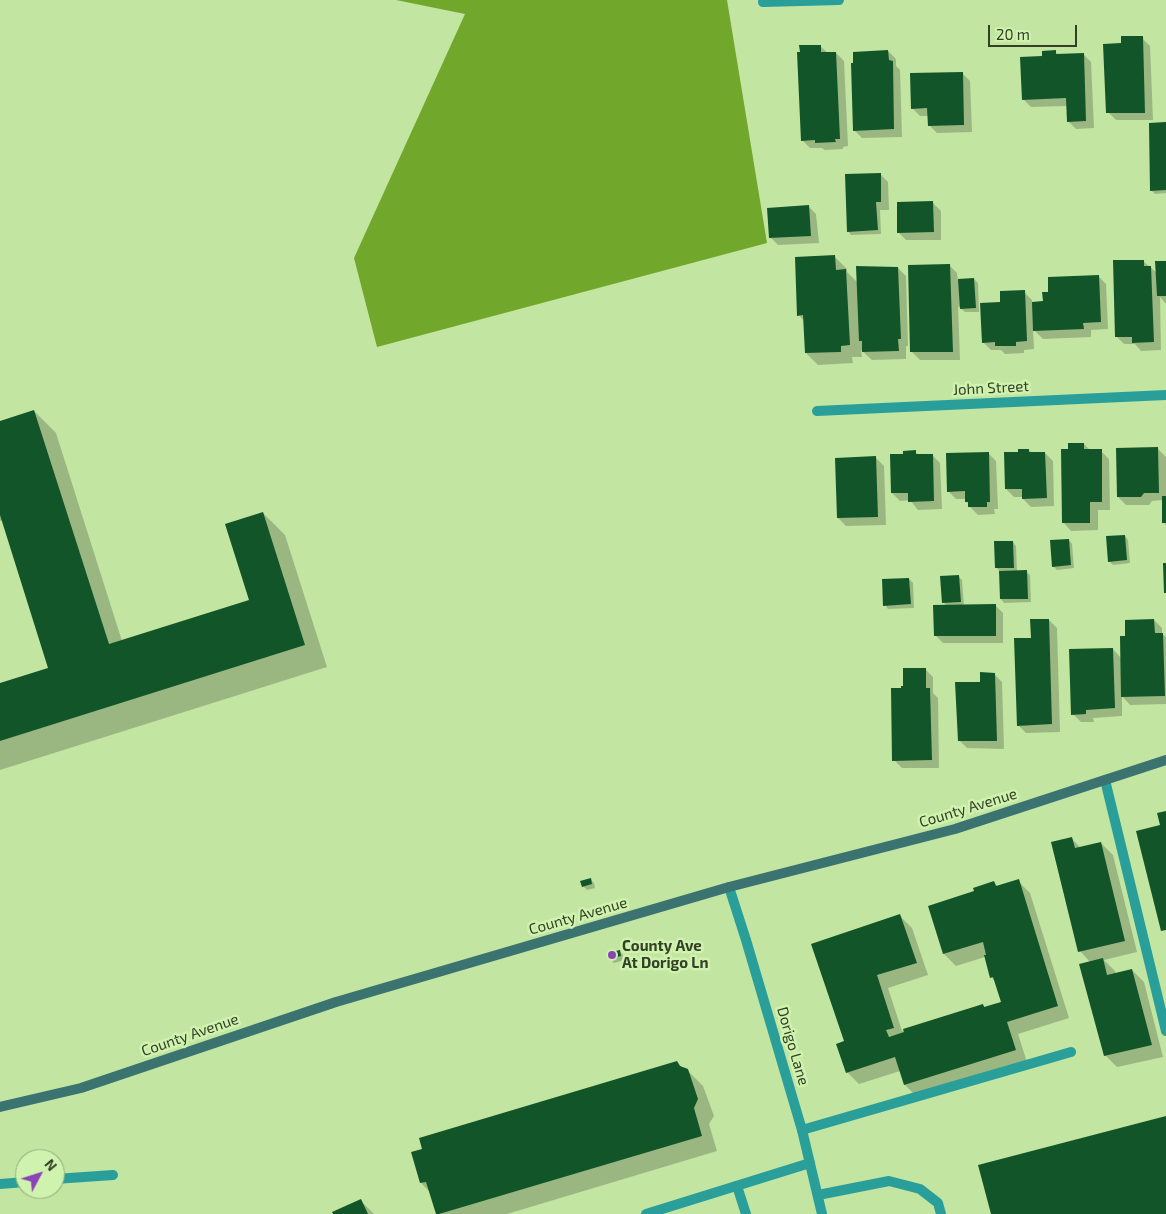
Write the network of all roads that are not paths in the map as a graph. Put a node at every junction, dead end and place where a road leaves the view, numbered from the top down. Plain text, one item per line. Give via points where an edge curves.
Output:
1 (839, 0) edge
2 (763, 2) dead end
3 (1166, 395) edge
4 (817, 411) dead end
5 (1166, 760) edge
6 (1105, 780) junction
7 (729, 887) junction
8 (1166, 1031) edge
9 (1071, 1052) dead end
10 (0, 1108) edge
11 (802, 1130) junction
12 (810, 1163) junction
13 (113, 1175) dead end
14 (65, 1178) edge
15 (15, 1183) edge
16 (0, 1184) edge
17 (737, 1186) junction
18 (818, 1195) junction
19 (646, 1214) edge
20 (746, 1214) edge
21 (822, 1214) edge
22 (941, 1214) edge

1 - 2 street
3 - 4 street, John Street
5 - 6 main road, County Avenue
6 - 7 main road, County Avenue via 955,829
6 - 8 street
7 - 10 main road, County Avenue via 336,1002 81,1088
7 - 11 street, Dorigo Lane
9 - 11 street
11 - 12 street, Dorigo Lane
12 - 17 street
12 - 18 street, Dorigo Lane
13 - 14 street
15 - 16 street
17 - 19 street
17 - 20 street
18 - 21 street, Dorigo Lane
18 - 22 street via 889,1181 920,1189 938,1203

